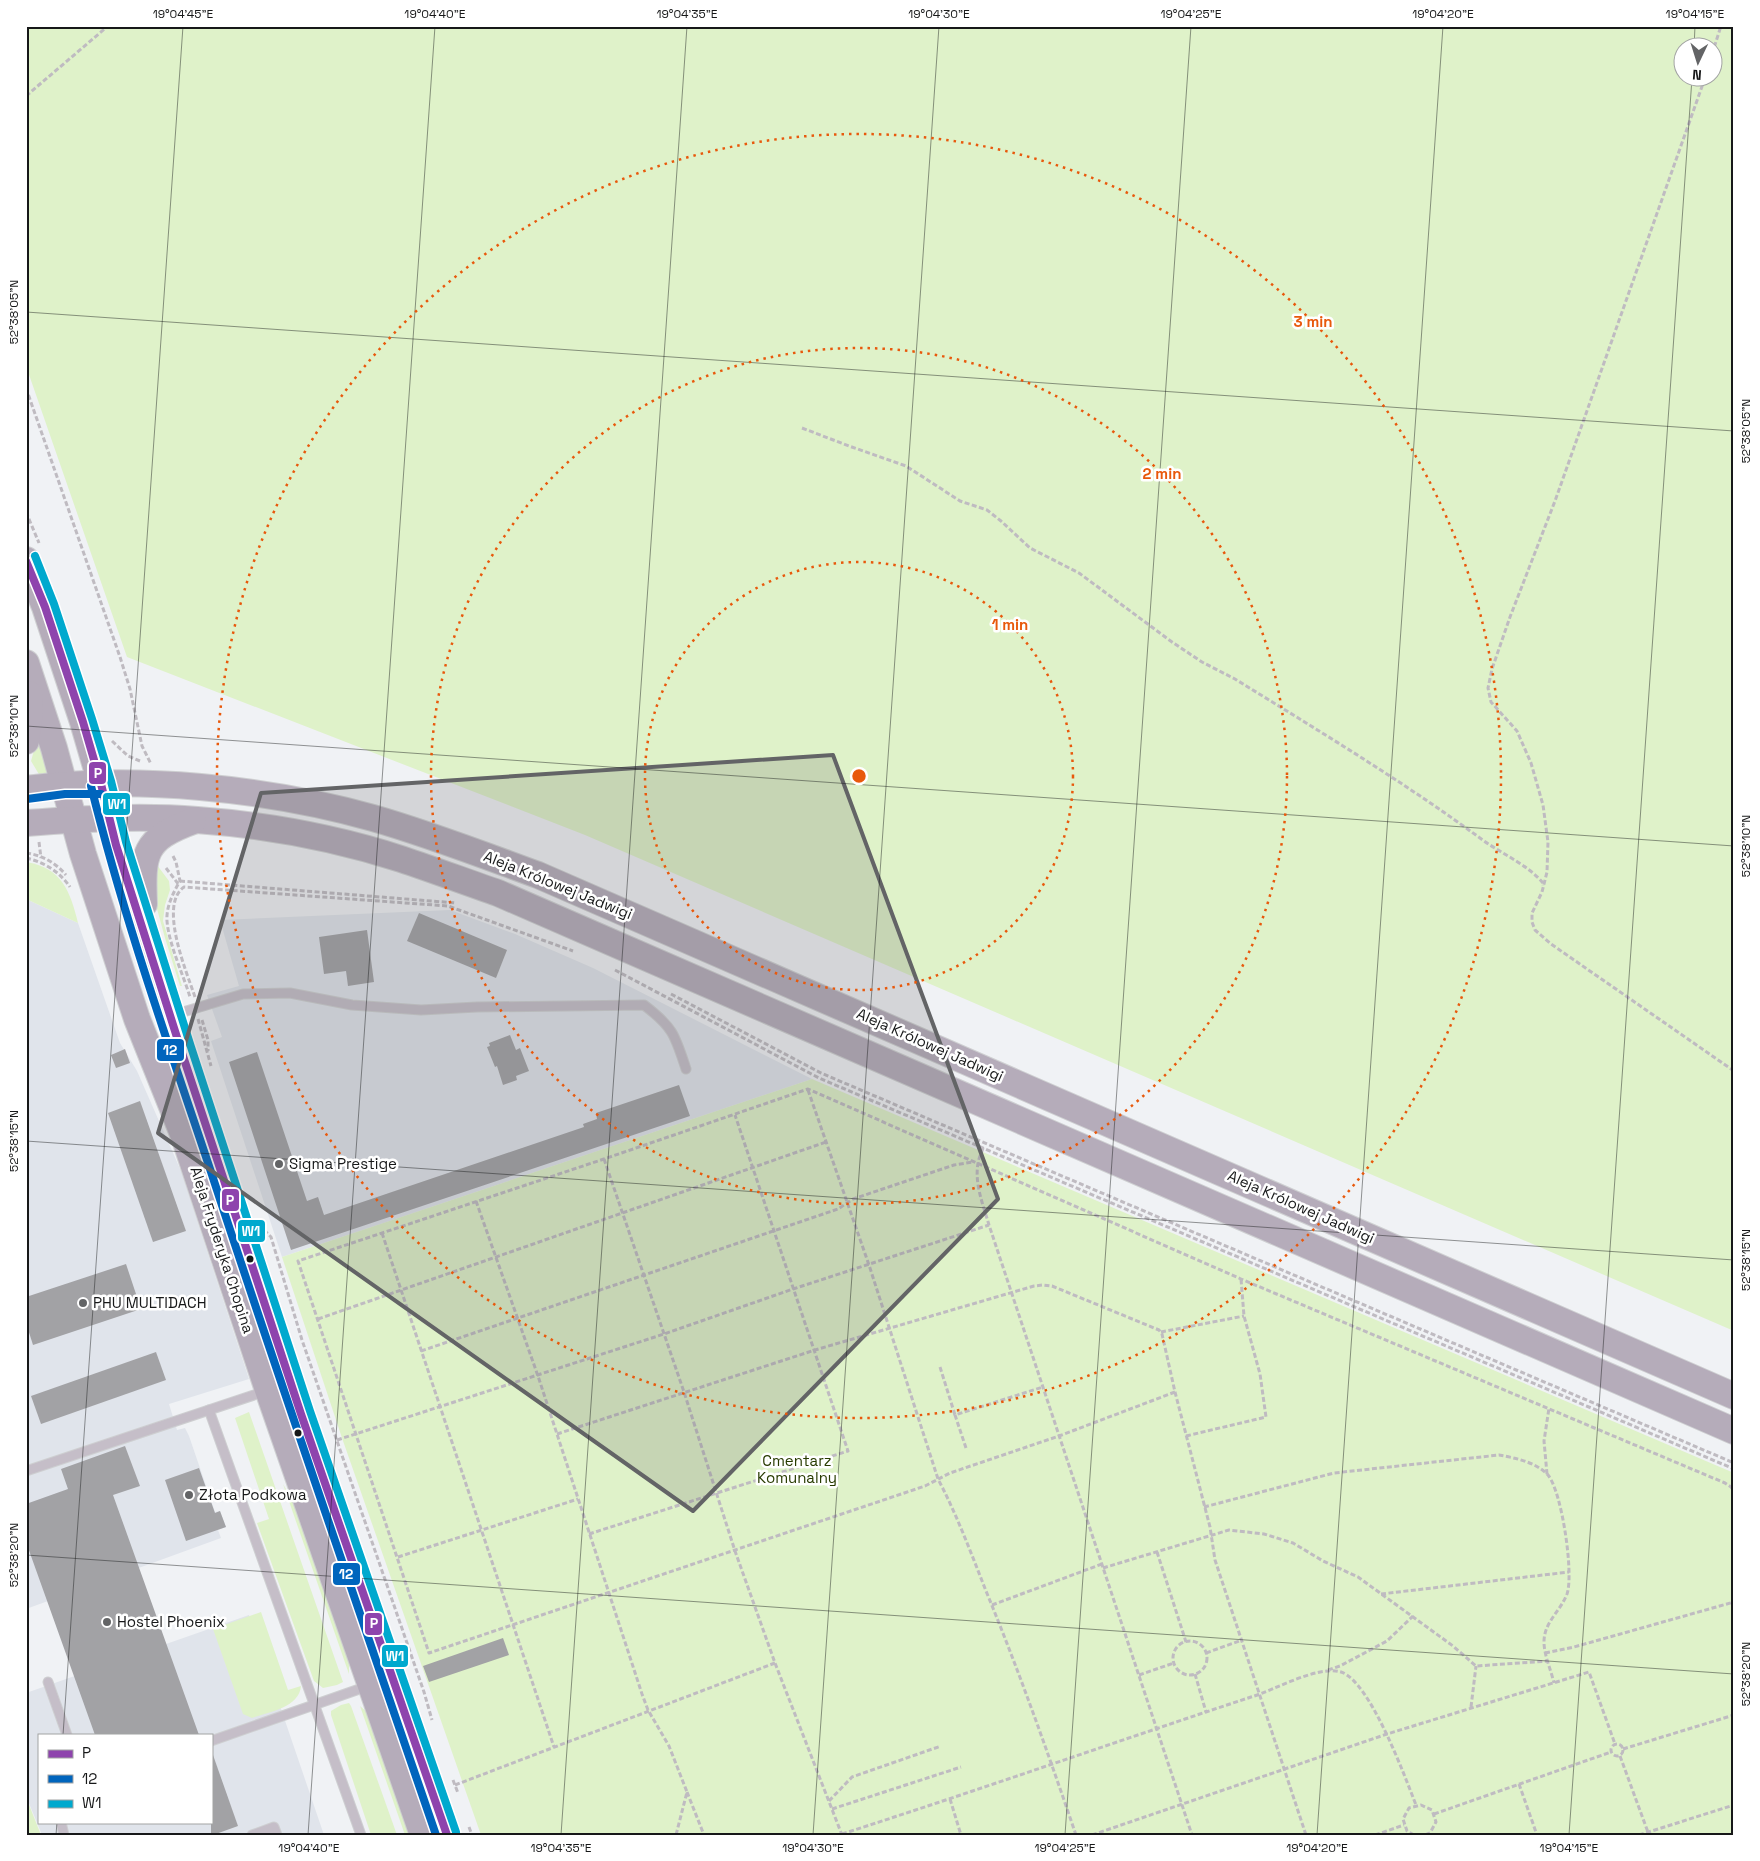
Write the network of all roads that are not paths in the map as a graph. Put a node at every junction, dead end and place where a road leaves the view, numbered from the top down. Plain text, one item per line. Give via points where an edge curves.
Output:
1 (26, 560) edge
2 (27, 667) edge
3 (26, 741) edge
4 (64, 784) junction
5 (101, 784) junction
6 (26, 789) edge
7 (109, 818) junction
8 (72, 819) junction
9 (198, 820) junction
10 (26, 823) edge
11 (145, 934) junction
12 (184, 1015) junction
13 (144, 1036) junction
14 (686, 1069) dead end
15 (268, 1390) junction
16 (1734, 1396) edge
17 (209, 1410) junction
18 (1734, 1431) edge
19 (26, 1472) edge
20 (48, 1682) dead end
21 (371, 1685) junction
22 (315, 1705) junction
23 (67, 1734) edge
24 (212, 1741) edge
25 (456, 1827) edge
26 (252, 1835) edge
27 (276, 1835) edge
28 (361, 1835) edge
29 (423, 1835) edge

1 - 5 main road, Aleja Fryderyka Chopina via 48,616
2 - 3 main road via 30,713
2 - 4 main road, Aleja Fryderyka Chopina
4 - 5 main road, Aleja Królowej Jadwigi
4 - 6 main road, Aleja Królowej Jadwigi
4 - 8 main road, Aleja Fryderyka Chopina
5 - 7 main road, Aleja Fryderyka Chopina
5 - 16 main road, Aleja Królowej Jadwigi via 216,789 334,808 404,827 538,875
7 - 8 main road, Aleja Królowej Jadwigi
7 - 9 main road, Aleja Królowej Jadwigi
7 - 11 main road, Aleja Fryderyka Chopina
8 - 10 main road, Aleja Królowej Jadwigi
8 - 13 main road, Aleja Fryderyka Chopina
9 - 11 main road via 174,828 156,841 147,854 143,864
9 - 18 main road, Aleja Królowej Jadwigi via 338,842 400,859 498,893
11 - 12 main road, Aleja Fryderyka Chopina
12 - 13 lane
12 - 14 lane via 243,994 290,993 352,1005 421,1010 644,1004 662,1019 674,1035
12 - 25 main road, Aleja Fryderyka Chopina via 301,1414
13 - 15 main road, Aleja Fryderyka Chopina via 185,1139
15 - 17 lane
15 - 21 main road, Aleja Fryderyka Chopina
17 - 19 lane
17 - 22 lane
20 - 23 lane
21 - 22 lane
21 - 29 main road, Aleja Fryderyka Chopina
22 - 24 lane
22 - 28 lane
26 - 27 lane via 274,1827

